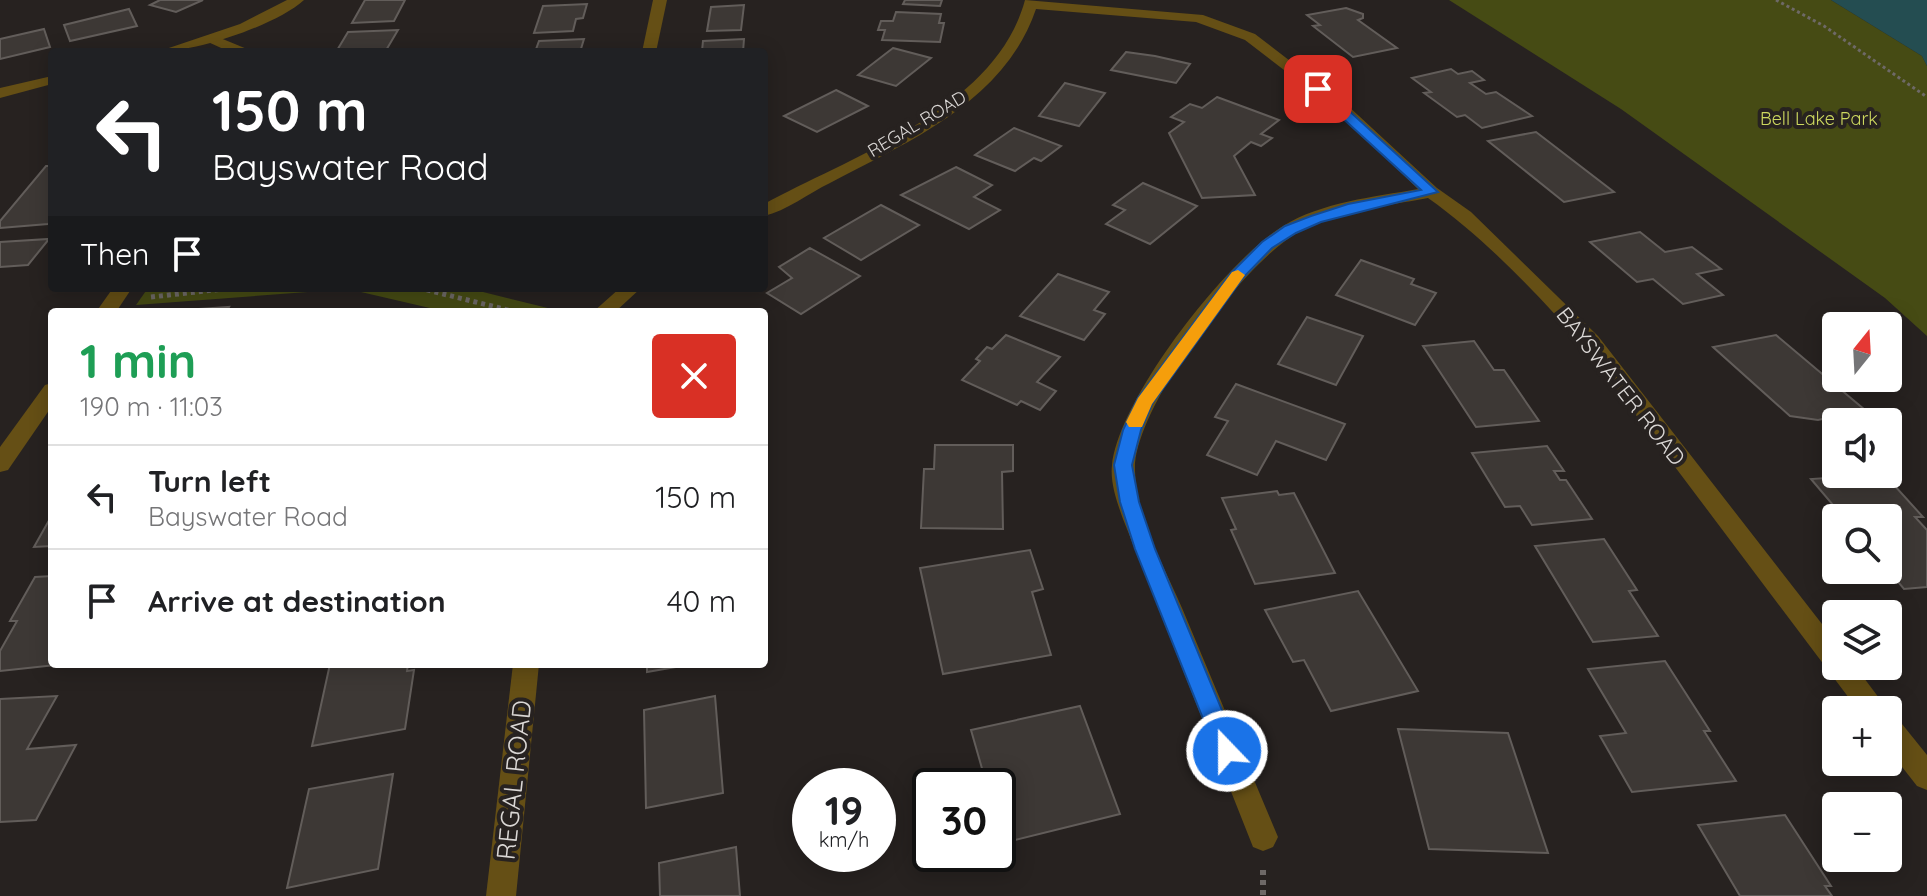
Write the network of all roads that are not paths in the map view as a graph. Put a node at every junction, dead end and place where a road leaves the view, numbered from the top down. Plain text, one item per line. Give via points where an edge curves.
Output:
1 (297, 0) edge
2 (660, 0) edge
3 (1032, 2) edge
4 (213, 39) junction
5 (179, 48) edge
6 (233, 48) edge
7 (650, 48) edge
8 (48, 81) edge
9 (0, 93) edge
10 (1431, 192) junction
11 (768, 209) edge
12 (627, 292) edge
13 (608, 308) edge
14 (48, 396) edge
15 (0, 464) edge
16 (1822, 643) edge
17 (526, 668) edge
18 (1851, 680) edge
19 (1863, 696) edge
20 (1902, 746) edge
21 (1927, 777) edge
22 (1263, 837) dead end
23 (501, 896) edge

1 - 4 street
2 - 7 street
3 - 10 street, BAYSWATER ROAD via 1198,18 1250,37 1341,107
3 - 11 street, REGAL ROAD via 993,73 959,102
4 - 5 street
4 - 6 street
8 - 9 street
10 - 16 street, BAYSWATER ROAD via 1465,216 1591,341
10 - 22 street via 1316,219 1267,245 1206,316 1144,402 1132,430 1123,465 1129,502
12 - 13 street
14 - 15 street
17 - 23 street, REGAL ROAD
18 - 19 street, BAYSWATER ROAD
20 - 21 street

